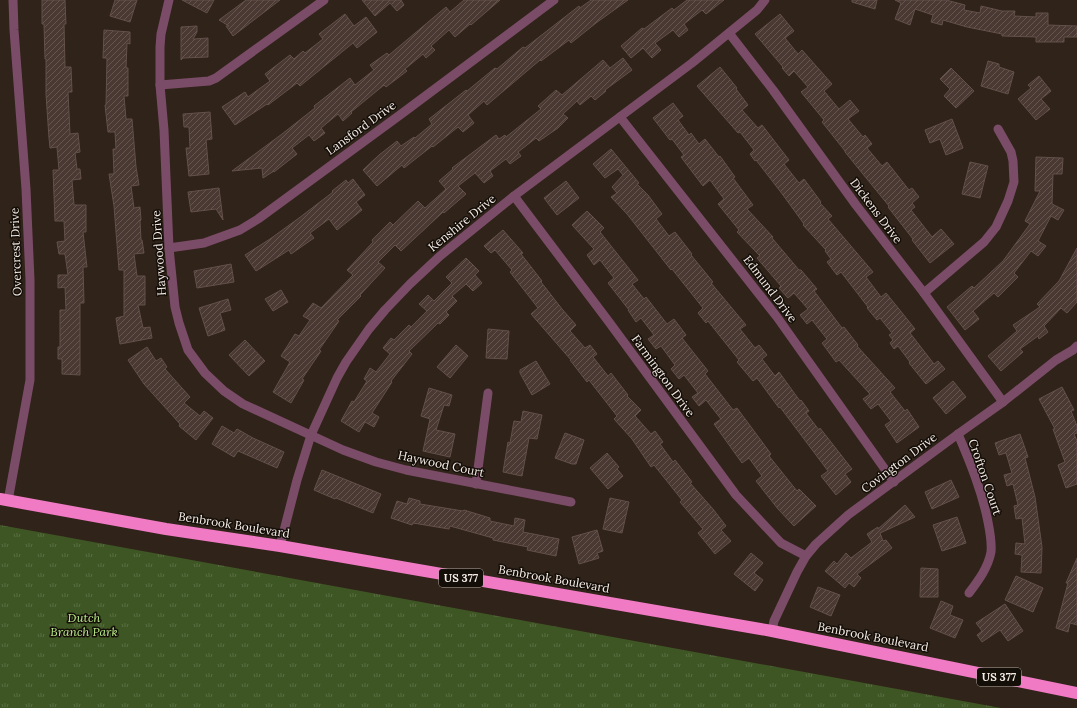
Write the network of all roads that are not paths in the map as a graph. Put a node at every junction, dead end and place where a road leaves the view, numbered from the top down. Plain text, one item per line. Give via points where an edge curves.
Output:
1 (13, 0) edge
2 (169, 0) edge
3 (324, 0) edge
4 (554, 0) edge
5 (765, 0) edge
6 (729, 33) junction
7 (160, 85) junction
8 (620, 117) junction
9 (998, 129) dead end
10 (514, 196) junction
11 (169, 248) junction
12 (924, 293) junction
13 (1075, 348) edge
14 (1077, 360) edge
15 (488, 393) dead end
16 (1004, 402) junction
17 (958, 434) junction
18 (311, 435) junction
19 (894, 482) junction
20 (476, 484) junction
21 (4, 500) edge
22 (571, 502) dead end
23 (280, 546) junction
24 (806, 556) junction
25 (969, 593) dead end
26 (772, 631) junction
27 (1077, 693) edge

1 - 21 street, Overcrest Drive via 26,189 30,280 30,380
2 - 7 street, Haywood Drive via 161,34
3 - 7 street via 216,78
4 - 11 street, Lansford Drive via 240,230 204,244
5 - 6 street, Kenshire Drive
6 - 8 street, Kenshire Drive
6 - 12 street, Dickens Drive
7 - 11 street, Haywood Drive
8 - 10 street, Kenshire Drive
8 - 19 street, Edmund Drive via 777,317
9 - 12 street via 1011,152 1014,182 996,227 984,242
10 - 18 street, Kenshire Drive via 440,256 385,310 346,362
10 - 24 street, Farmington Drive via 736,495 780,543
11 - 18 street, Haywood Drive via 179,323 188,350 205,373 243,404
12 - 16 street, Dickens Drive
13 - 14 street
13 - 16 street, Covington Drive
15 - 20 street
16 - 17 street, Covington Drive
17 - 19 street, Covington Drive
17 - 25 street, Crofton Court via 984,504 991,544 987,565
18 - 20 street, Haywood Court via 376,462
18 - 23 street, Kenshire Drive
19 - 24 street, Covington Drive via 848,515
20 - 22 street, Haywood Court
21 - 23 highway, Benbrook Boulevard / US 377
23 - 26 highway, Benbrook Boulevard / US 377
24 - 26 street, Covington Drive via 774,621
26 - 27 highway, Benbrook Boulevard / US 377

